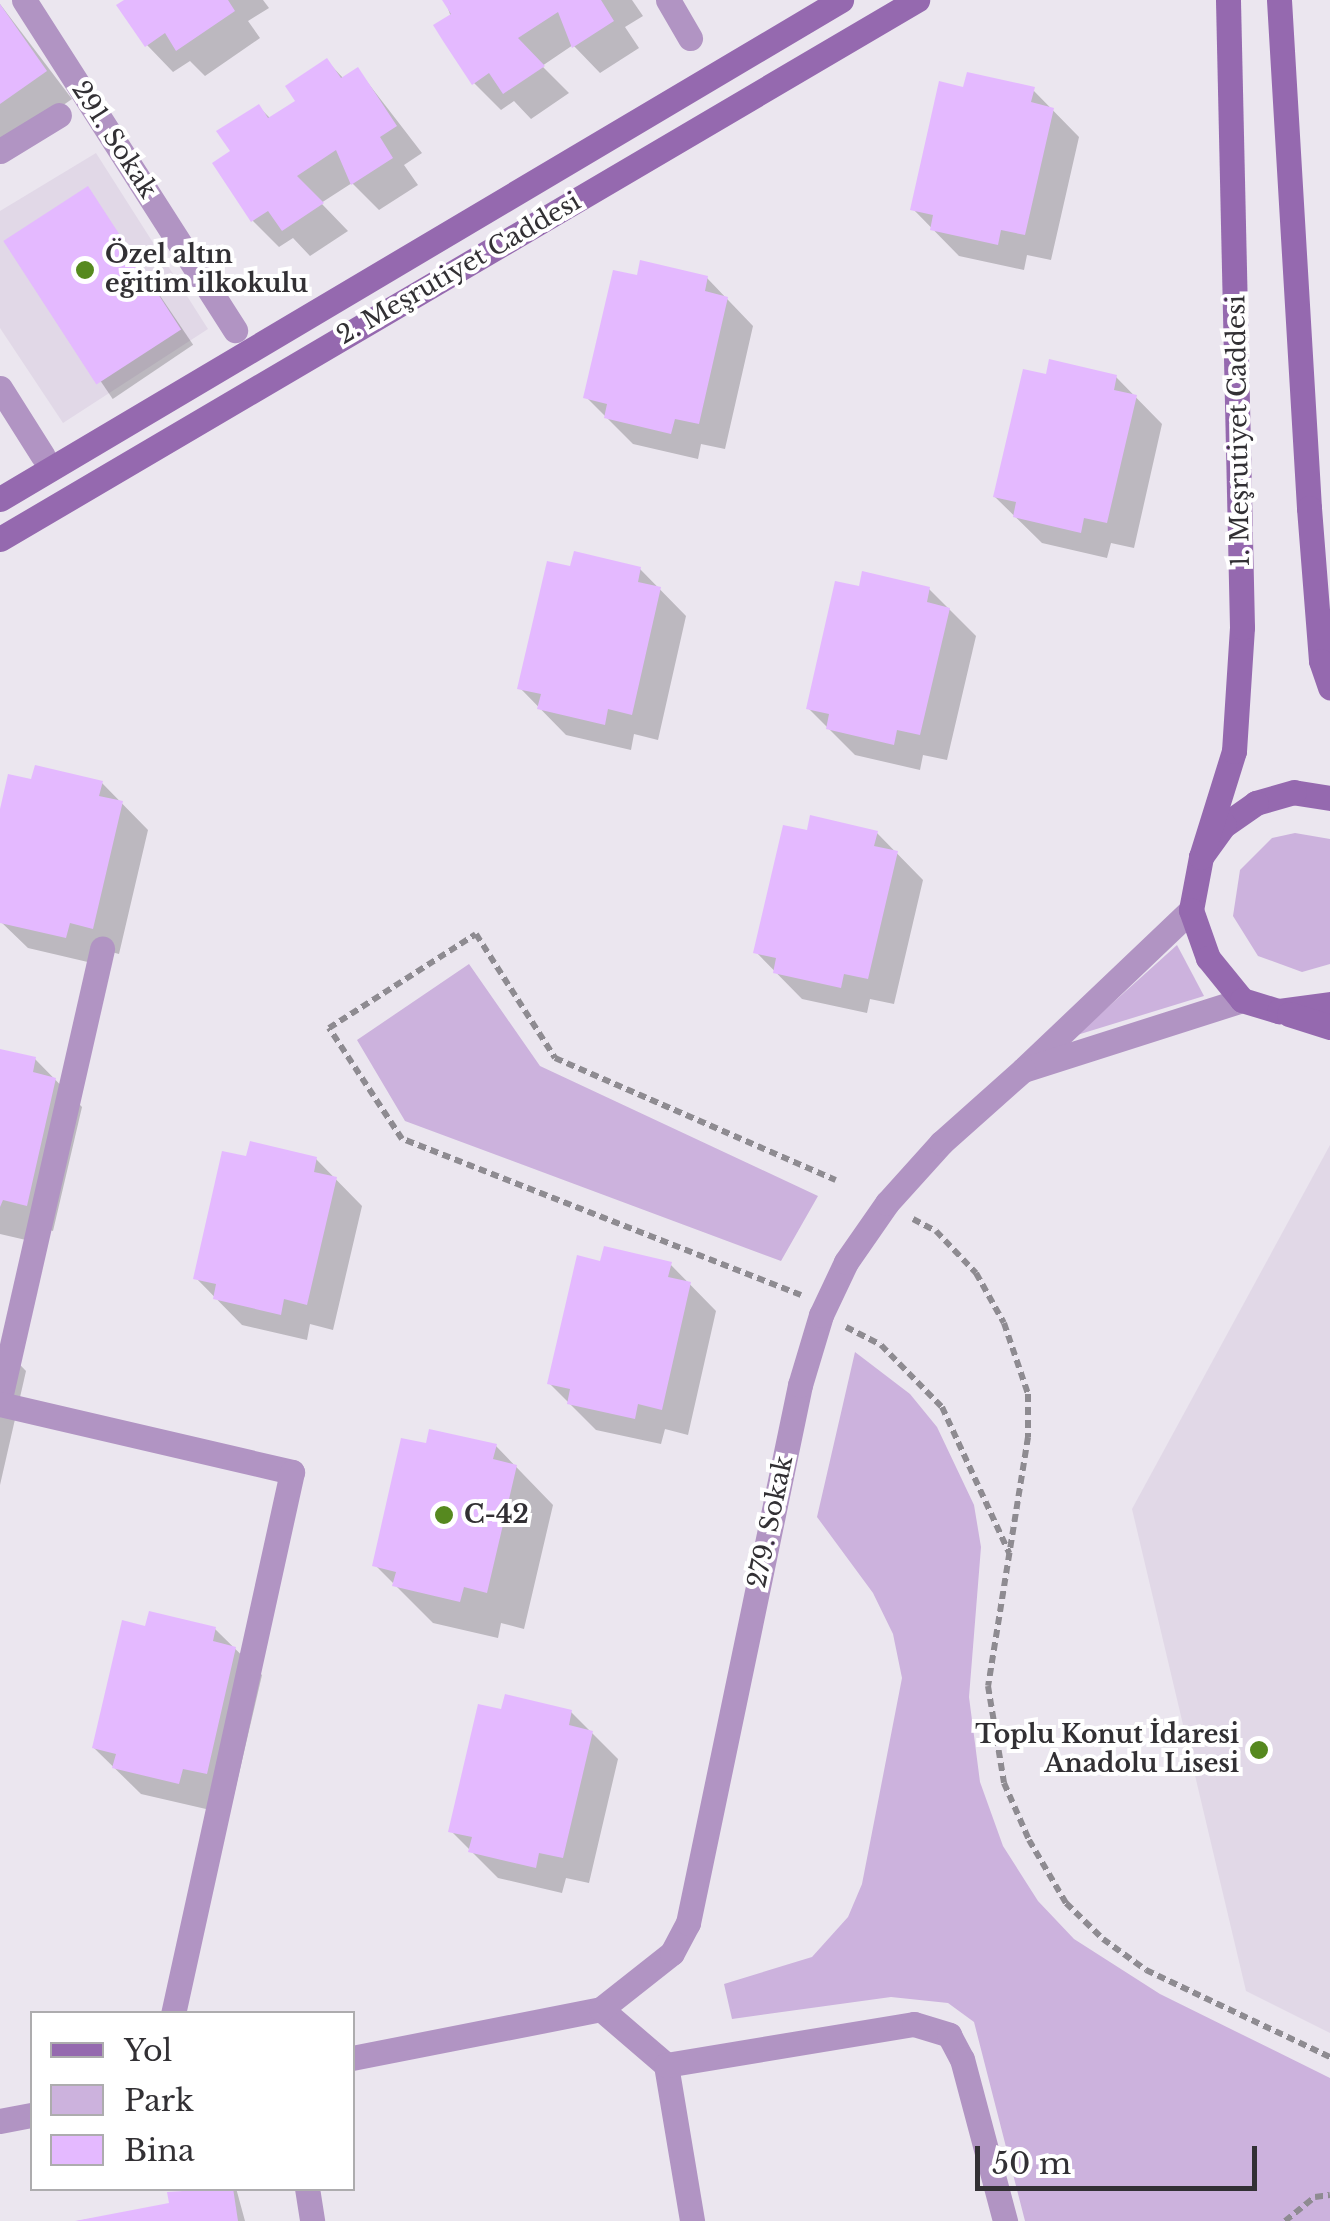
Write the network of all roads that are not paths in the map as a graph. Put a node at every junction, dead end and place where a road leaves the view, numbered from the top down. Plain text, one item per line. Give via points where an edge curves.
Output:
1 (24, 0) edge
2 (668, 0) edge
3 (841, 0) edge
4 (917, 0) edge
5 (1228, 0) edge
6 (1279, 0) edge
7 (690, 38) dead end
8 (59, 115) dead end
9 (0, 151) edge
10 (235, 330) dead end
11 (0, 388) edge
12 (42, 456) dead end
13 (0, 499) edge
14 (0, 539) edge
15 (1330, 687) edge
16 (1330, 798) edge
17 (1201, 857) junction
18 (1191, 910) junction
19 (102, 948) dead end
20 (1242, 1000) junction
21 (1330, 1004) edge
22 (1279, 1012) junction
23 (1330, 1028) edge
24 (1023, 1070) junction
25 (0, 1401) edge
26 (601, 2009) junction
27 (174, 2011) edge
28 (355, 2057) edge
29 (666, 2065) junction
30 (30, 2115) edge
31 (0, 2120) edge
32 (307, 2191) edge
33 (312, 2221) edge
34 (692, 2221) edge
35 (1005, 2221) edge

1 - 10 street, 291. Sokak
2 - 7 street
3 - 13 main road, 2. Meşrutiyet Caddesi
4 - 14 main road, 2. Meşrutiyet Caddesi
5 - 17 main road, 1. Meşrutiyet Caddesi via 1242,626 1234,751
6 - 15 main road via 1310,527 1320,661
8 - 9 street
11 - 12 street
16 - 17 main road via 1294,792 1256,802 1224,825
17 - 18 main road, 1. Meşrutiyet Caddesi
18 - 20 main road via 1208,958
18 - 24 street, 279. Sokak
19 - 25 street
20 - 22 main road
20 - 24 street, 279. Sokak
21 - 22 main road
22 - 23 main road
24 - 26 street, 279. Sokak via 941,1143 888,1204 823,1310 800,1384 688,1923 652,1974
25 - 27 street via 292,1472
26 - 28 street, 279. Sokak
26 - 29 street
29 - 34 street
29 - 35 street via 914,2024 948,2035 962,2059
30 - 31 street
32 - 33 street

